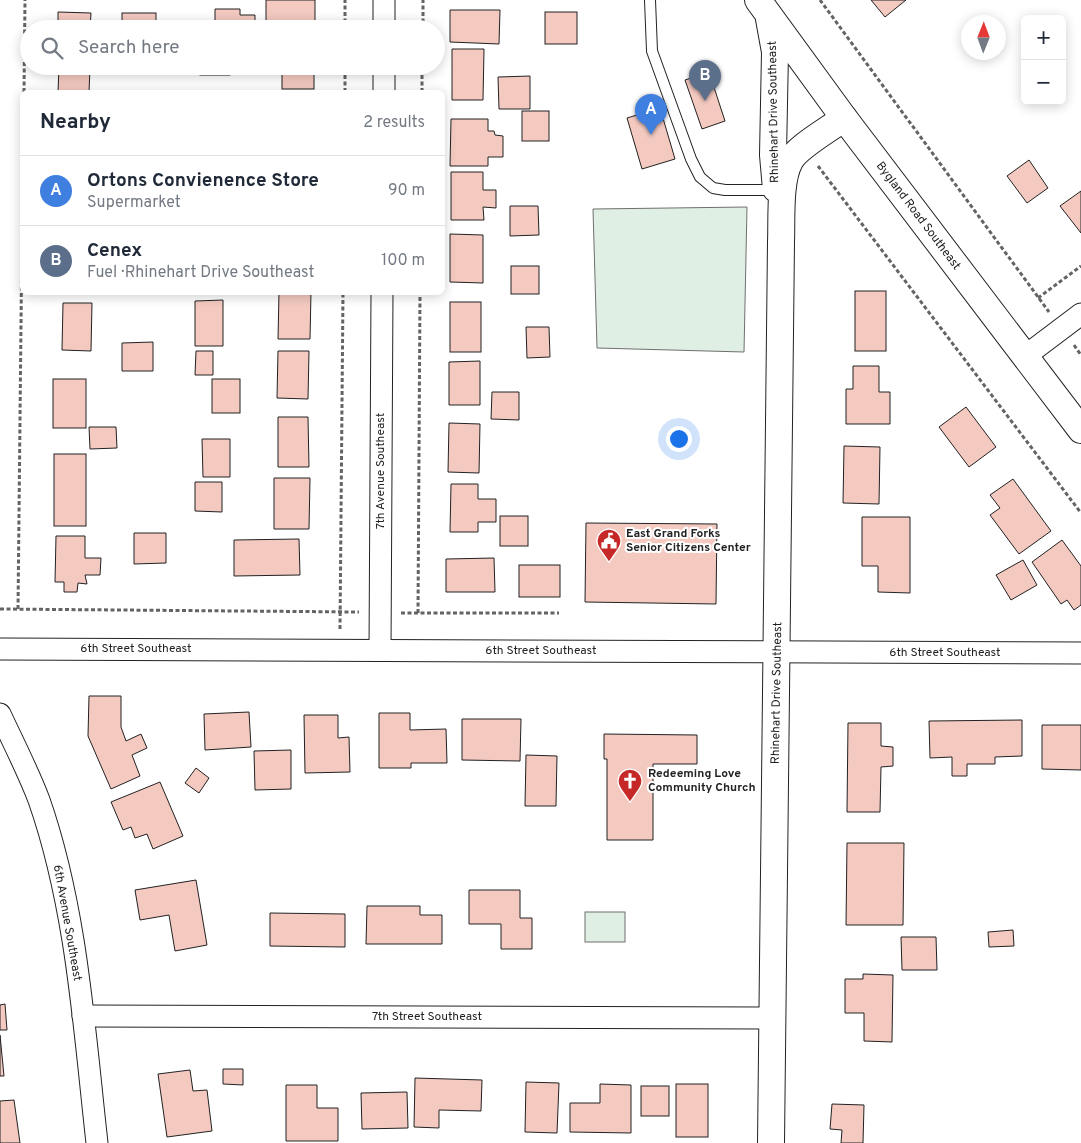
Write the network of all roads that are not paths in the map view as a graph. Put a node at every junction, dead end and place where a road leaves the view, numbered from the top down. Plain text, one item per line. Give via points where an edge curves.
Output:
1 (384, 0) edge
2 (650, 0) edge
3 (763, 6) edge
4 (384, 20) edge
5 (384, 75) edge
6 (384, 90) edge
7 (844, 118) junction
8 (780, 190) junction
9 (382, 295) edge
10 (1081, 314) edge
11 (1024, 357) junction
12 (1081, 430) edge
13 (0, 649) edge
14 (380, 650) junction
15 (778, 652) junction
16 (1081, 654) edge
17 (0, 714) edge
18 (83, 1016) junction
19 (772, 1018) junction
20 (97, 1143) edge
21 (771, 1143) edge

1 - 4 street
2 - 8 lane via 652,51 700,177 713,188 725,190
3 - 7 street, Bygland Road Southeast
3 - 8 street, Rhinehart Drive Southeast via 775,52 773,155
5 - 6 street
7 - 8 street, Rhinehart Drive Southeast via 790,161
7 - 11 street, Bygland Road Southeast
8 - 15 street, Rhinehart Drive Southeast
9 - 14 street, 7th Avenue Southeast
10 - 11 street
11 - 12 street, Bygland Road Southeast
13 - 14 street, 6th Street Southeast
14 - 15 street, 6th Street Southeast
15 - 16 street, 6th Street Southeast
15 - 19 street, Rhinehart Drive Southeast
17 - 18 street, 6th Avenue Southeast via 38,798 49,832 73,941
18 - 19 street, 7th Street Southeast
18 - 20 street, 6th Avenue Southeast
19 - 21 street, Rhinehart Drive Southeast

